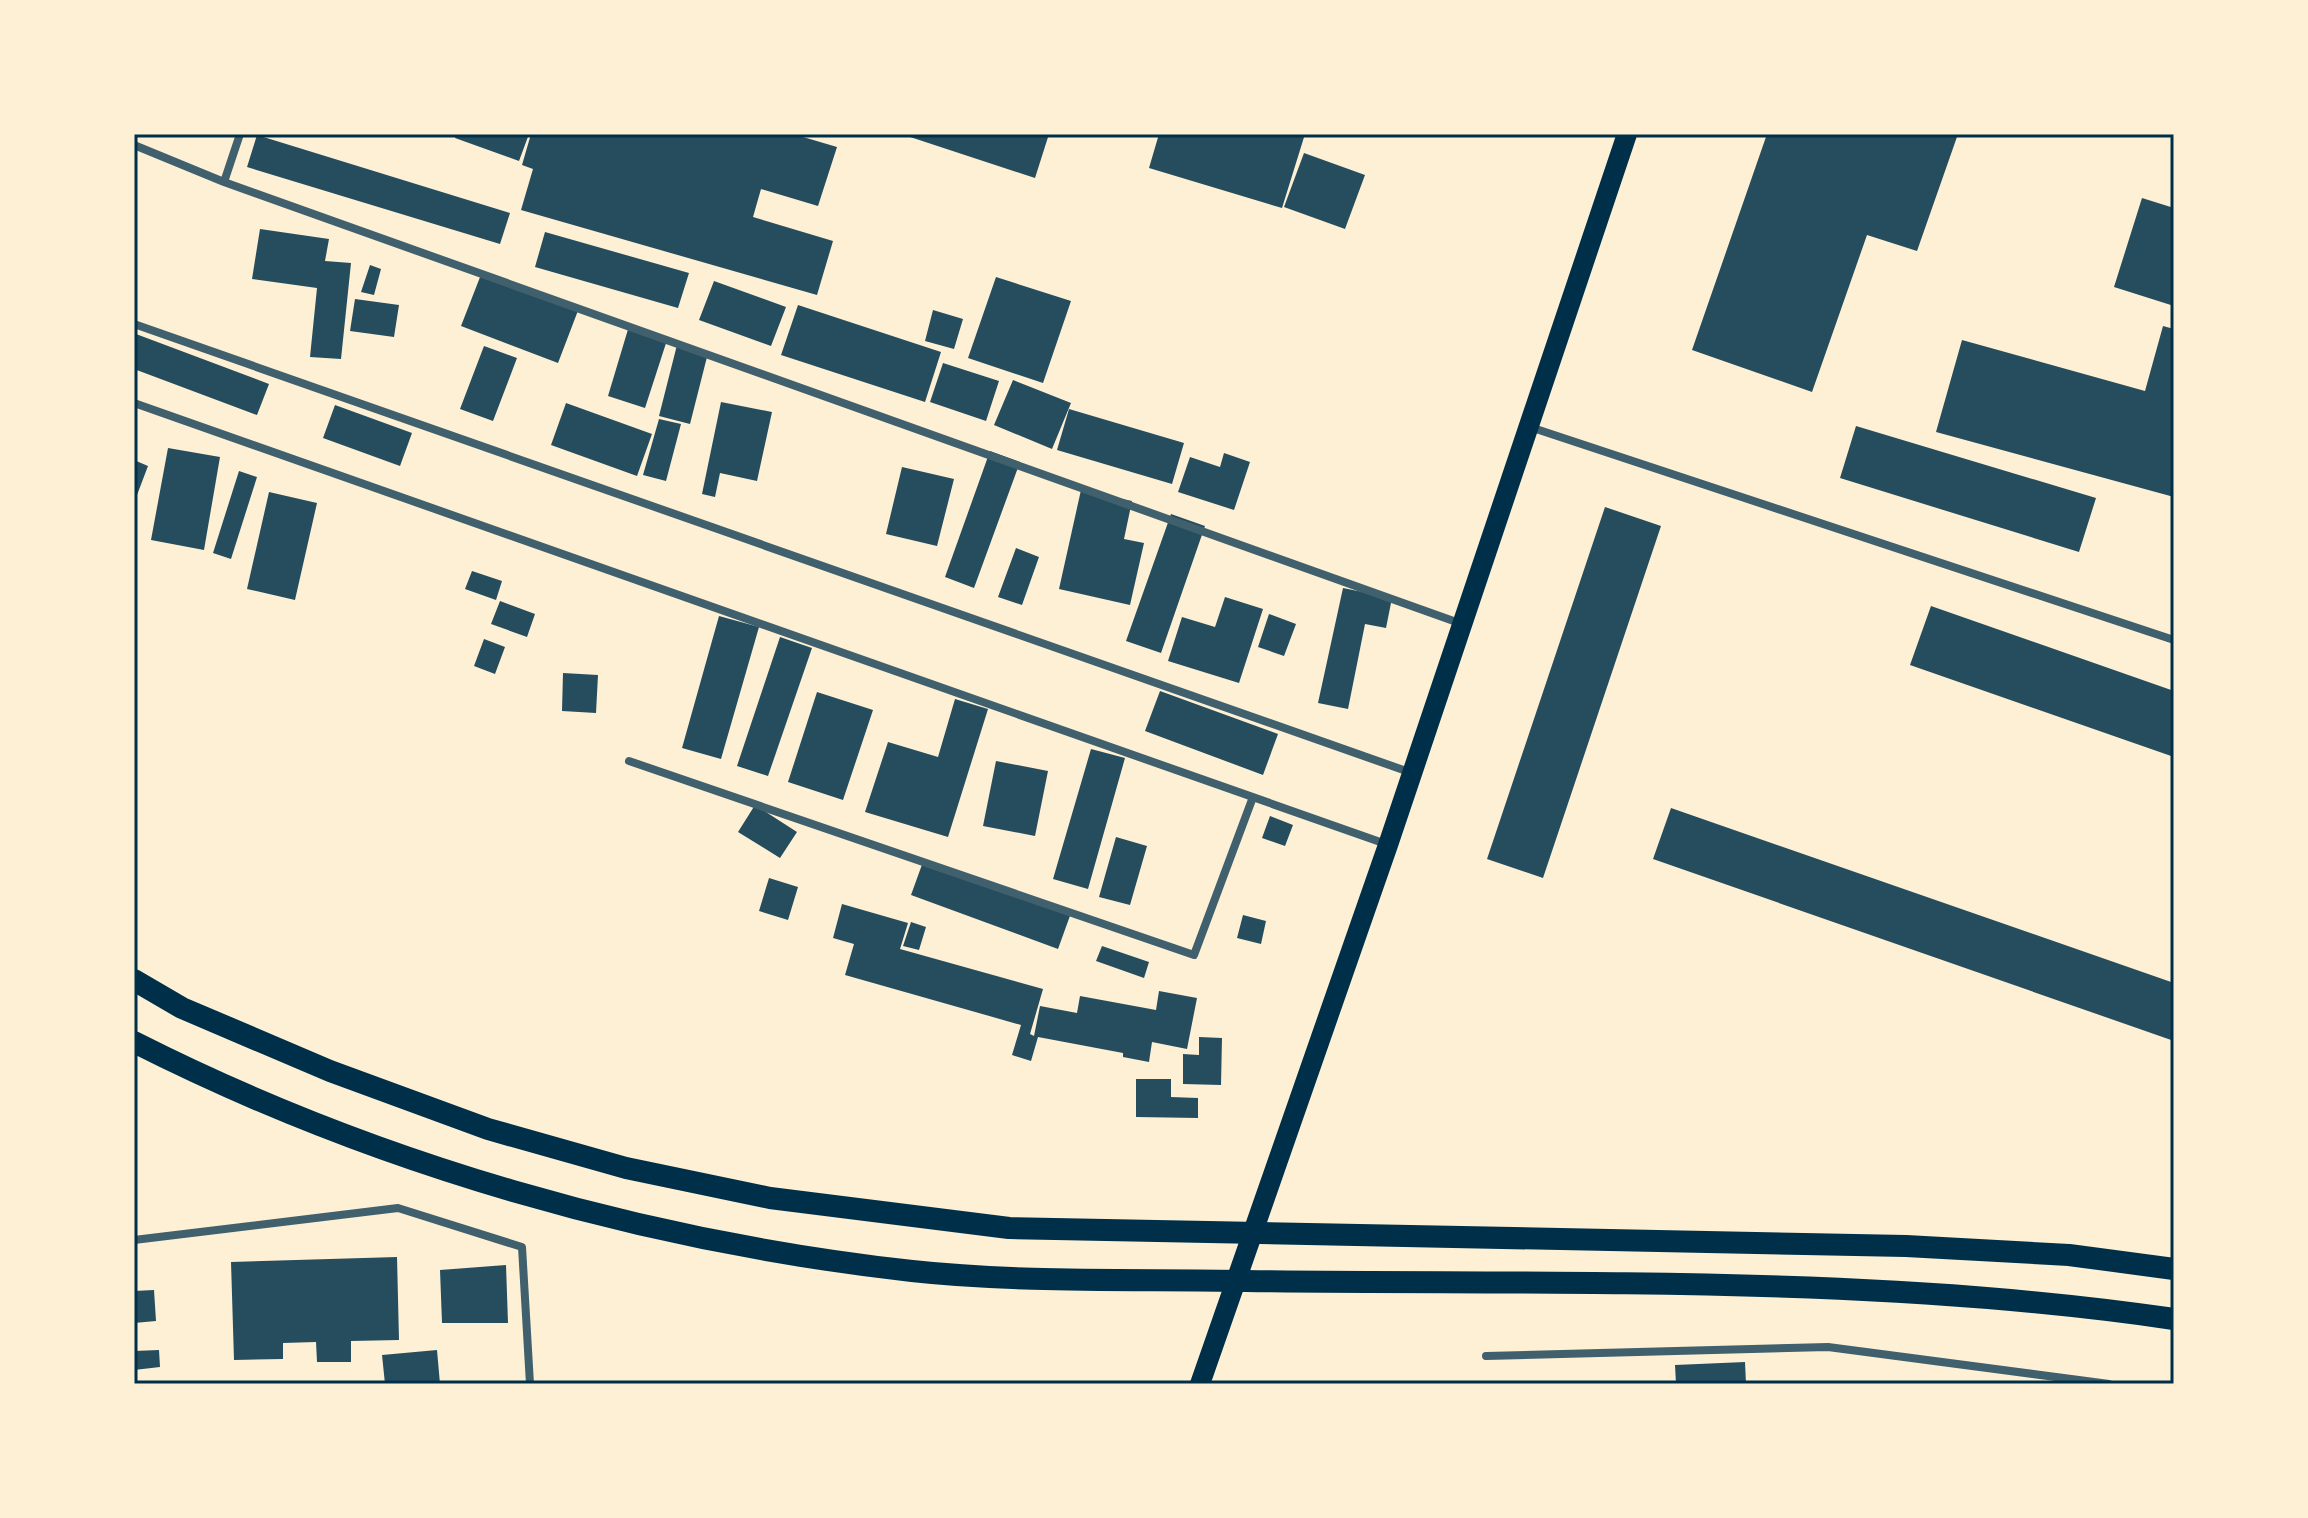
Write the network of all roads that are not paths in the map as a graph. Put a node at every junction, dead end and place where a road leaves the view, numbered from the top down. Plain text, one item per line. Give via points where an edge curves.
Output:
1 (240, 134) edge
2 (1627, 134) edge
3 (134, 145) edge
4 (224, 182) junction
5 (134, 324) edge
6 (134, 403) edge
7 (1530, 427) junction
8 (1463, 624) junction
9 (2174, 640) edge
10 (629, 761) dead end
11 (1412, 773) junction
12 (1253, 797) junction
13 (1388, 845) junction
14 (134, 980) edge
15 (134, 1042) edge
16 (134, 1240) edge
17 (2174, 1269) edge
18 (2174, 1319) edge
19 (1486, 1356) dead end
20 (530, 1384) edge
21 (1200, 1384) edge
22 (2109, 1384) edge

1 - 4 street
2 - 7 main road
3 - 4 street
4 - 8 street
5 - 11 street
6 - 12 street
7 - 8 main road
7 - 9 street
8 - 11 main road
10 - 12 street via 1194,955
11 - 13 main road
12 - 13 street
13 - 21 main road
14 - 17 highway via 182,1008 330,1071 488,1129 626,1168 770,1198 1009,1228 1906,1246 2069,1255
15 - 18 highway via 297,1116 568,1206 754,1248 915,1271 1913,1291 2057,1301
16 - 20 street via 398,1208 522,1247
19 - 22 street via 1828,1347

